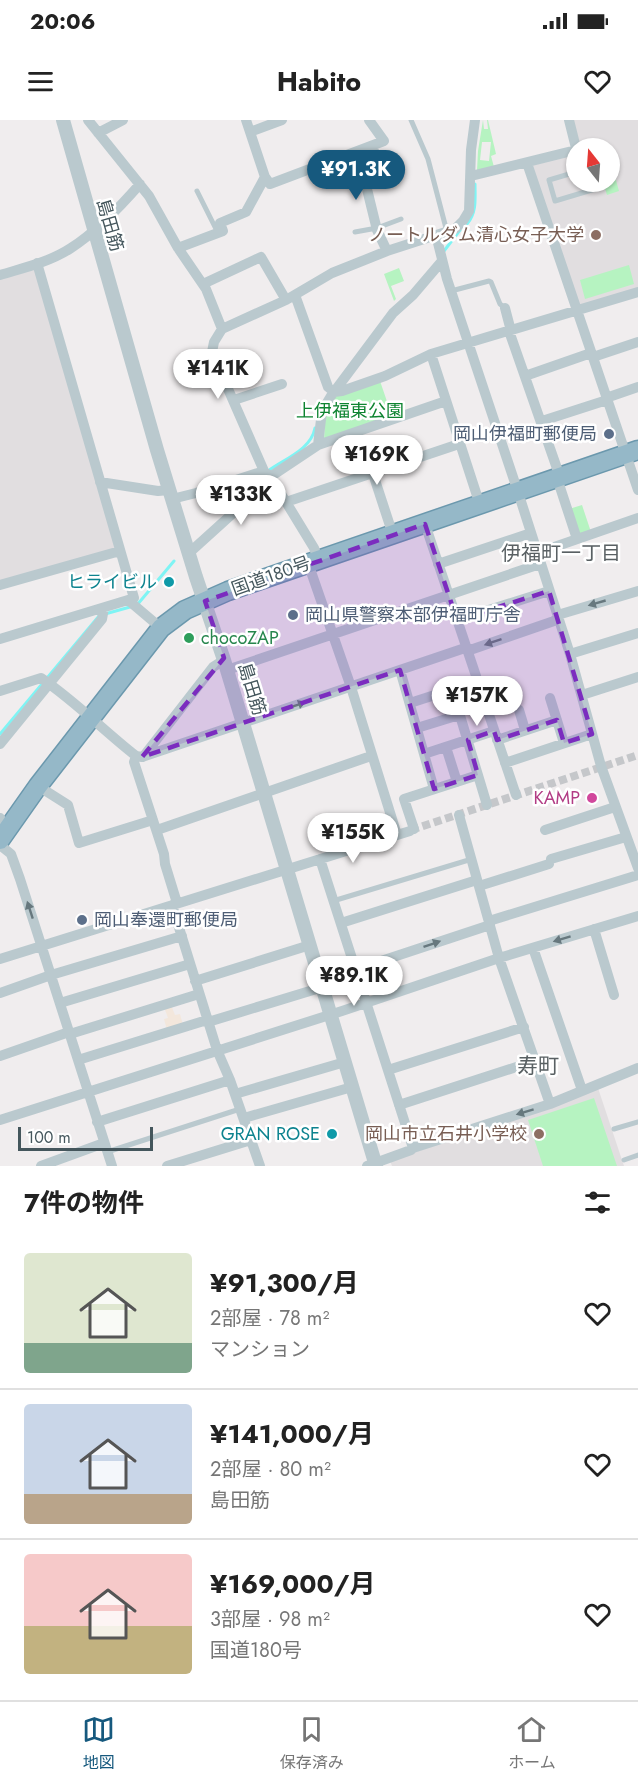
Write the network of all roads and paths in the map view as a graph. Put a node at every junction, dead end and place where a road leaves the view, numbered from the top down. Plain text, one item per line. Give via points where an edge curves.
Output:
1 (63, 120) edge
2 (88, 120) edge
3 (123, 120) edge
4 (246, 120) edge
5 (282, 120) edge
6 (369, 120) edge
7 (411, 120) edge
8 (475, 120) edge
9 (569, 120) edge
10 (250, 132) junction
11 (98, 133) junction
12 (573, 138) edge
13 (372, 146) junction
14 (566, 152) edge
15 (527, 163) junction
16 (566, 175) edge
17 (474, 176) junction
18 (265, 177) junction
19 (140, 184) junction
20 (551, 187) junction
21 (197, 190) dead end
22 (536, 192) junction
23 (585, 192) edge
24 (401, 219) dead end
25 (377, 228) junction
26 (93, 230) junction
27 (355, 232) dead end
28 (218, 233) junction
29 (442, 234) junction
30 (178, 248) junction
31 (387, 251) junction
32 (442, 256) junction
33 (37, 263) junction
34 (0, 275) edge
35 (202, 284) junction
36 (451, 291) junction
37 (638, 292) edge
38 (291, 297) junction
39 (505, 308) joint
40 (577, 310) junction
41 (222, 329) junction
42 (510, 331) junction
43 (638, 342) edge
44 (468, 344) junction
45 (431, 354) junction
46 (592, 355) junction
47 (525, 376) junction
48 (282, 384) dead end
49 (638, 387) edge
50 (331, 390) junction
51 (607, 399) junction
52 (234, 400) junction
53 (446, 401) junction
54 (542, 421) junction
55 (359, 431) junction
56 (459, 444) junction
57 (318, 445) junction
58 (632, 452) edge
59 (372, 473) junction
60 (267, 474) junction
61 (559, 478) junction
62 (100, 482) junction
63 (638, 490) edge
64 (518, 492) junction
65 (171, 494) junction
66 (286, 502) junction
67 (480, 505) junction
68 (638, 518) edge
69 (425, 524) junction
70 (531, 533) junction
71 (393, 535) junction
72 (577, 539) junction
73 (120, 551) junction
74 (189, 553) junction
75 (539, 559) junction
76 (313, 561) junction
77 (438, 564) junction
78 (0, 585) edge
79 (549, 591) junction
80 (638, 591) edge
81 (449, 594) junction
82 (205, 601) junction
83 (132, 604) junction
84 (103, 613) junction
85 (557, 617) junction
86 (457, 620) junction
87 (160, 628) junction
88 (333, 633) junction
89 (638, 633) edge
90 (0, 639) edge
91 (467, 649) junction
92 (570, 654) junction
93 (226, 665) junction
94 (400, 670) junction
95 (638, 678) edge
96 (478, 681) junction
97 (45, 682) junction
98 (351, 687) junction
99 (452, 689) junction
100 (0, 691) edge
101 (582, 695) junction
102 (550, 698) dead end
103 (410, 703) junction
104 (519, 710) dead end
105 (459, 715) junction
106 (91, 719) junction
107 (556, 720) junction
108 (244, 723) junction
109 (417, 728) junction
110 (525, 730) junction
111 (592, 734) junction
112 (495, 736) junction
113 (468, 740) junction
114 (0, 744) edge
115 (564, 744) junction
116 (446, 747) junction
117 (424, 754) junction
118 (371, 756) junction
119 (139, 757) junction
120 (505, 763) junction
121 (478, 775) junction
122 (457, 782) junction
123 (38, 786) junction
124 (435, 789) junction
125 (264, 793) junction
126 (516, 795) dead end
127 (488, 805) dead end
128 (615, 807) junction
129 (459, 815) dead end
130 (155, 825) junction
131 (544, 830) dead end
132 (2, 833) edge
133 (397, 835) junction
134 (626, 837) junction
135 (320, 859) junction
136 (472, 859) junction
137 (637, 864) edge
138 (287, 869) junction
139 (638, 875) edge
140 (478, 883) junction
141 (333, 901) junction
142 (175, 904) junction
143 (638, 915) edge
144 (340, 923) junction
145 (489, 923) junction
146 (594, 929) junction
147 (182, 936) junction
148 (42, 945) junction
149 (310, 945) junction
150 (533, 948) junction
151 (0, 958) edge
152 (499, 958) junction
153 (190, 964) junction
154 (357, 969) junction
155 (51, 975) junction
156 (195, 981) junction
157 (323, 987) junction
158 (0, 993) edge
159 (199, 994) junction
160 (614, 995) dead end
161 (368, 1003) junction
162 (60, 1004) junction
163 (331, 1015) junction
164 (208, 1021) junction
165 (524, 1027) junction
166 (70, 1033) junction
167 (217, 1050) junction
168 (0, 1056) edge
169 (78, 1060) junction
170 (534, 1060) junction
171 (345, 1062) junction
172 (638, 1068) edge
173 (388, 1070) junction
174 (230, 1080) junction
175 (352, 1087) junction
176 (582, 1090) junction
177 (87, 1091) junction
178 (235, 1094) junction
179 (550, 1104) junction
180 (399, 1106) junction
181 (242, 1113) junction
182 (0, 1120) edge
183 (98, 1122) junction
184 (638, 1122) edge
185 (614, 1130) dead end
186 (251, 1140) junction
187 (106, 1147) junction
188 (413, 1148) junction
189 (638, 1155) edge
190 (624, 1160) dead end
191 (372, 1165) edge
192 (41, 1166) edge
193 (112, 1166) edge
194 (167, 1166) edge
195 (260, 1166) edge

1 - 26 street, 島田筋
2 - 11 street
3 - 11 street
4 - 10 street
5 - 10 street
6 - 13 street via 384,141
7 - 29 lane via 428,159
8 - 17 street via 471,150
9 - 12 street
10 - 18 street
11 - 19 street
13 - 18 street via 270,184
13 - 25 street via 385,179 366,185
14 - 15 street
15 - 17 street
15 - 22 street
16 - 20 lane via 549,180
17 - 29 street via 467,216 459,226
18 - 28 street via 246,212 220,223 223,231
19 - 26 street
19 - 30 street
20 - 22 lane
20 - 23 lane via 555,201
21 - 28 lane
22 - 40 street
24 - 25 lane
25 - 27 lane
25 - 31 street
26 - 33 street via 70,249
26 - 65 street, 島田筋
28 - 30 street
29 - 31 street
29 - 32 street
30 - 35 street
31 - 38 street via 332,273
32 - 36 street
32 - 50 street
33 - 34 street
33 - 62 street
35 - 38 street via 261,257
35 - 41 street
36 - 39 lane via 489,281
36 - 44 street
37 - 40 street
38 - 41 street
38 - 50 street
39 - 42 street
40 - 42 street
40 - 46 street
41 - 52 street via 212,352
42 - 44 street
42 - 47 street
43 - 46 street
44 - 45 street
44 - 64 street
45 - 50 street via 385,376 342,391
45 - 53 street
46 - 47 street
46 - 51 street
47 - 54 street
48 - 52 street
49 - 51 street
50 - 57 street via 322,411
51 - 54 street
51 - 58 street
52 - 60 street
53 - 55 street
53 - 56 street
54 - 61 street
55 - 57 street
55 - 59 street
56 - 59 street
56 - 67 street
57 - 60 street
58 - 61 highway, 国道180号
58 - 63 street
59 - 66 street
59 - 71 street
60 - 65 street
60 - 66 street
60 - 74 street via 262,487
61 - 64 highway, 国道180号
61 - 72 street
62 - 65 street
62 - 73 street
64 - 67 highway, 国道180号
64 - 70 street
65 - 74 street, 島田筋
66 - 76 street via 314,548
67 - 69 highway, 国道180号
68 - 72 street
69 - 71 highway, 国道180号
69 - 77 street
70 - 75 street
70 - 77 street
71 - 76 highway, 国道180号
72 - 75 street
73 - 78 street
73 - 83 street via 134,598
74 - 82 street, 島田筋
75 - 79 street
75 - 81 street
76 - 82 highway, 国道180号
76 - 88 street
77 - 81 street
79 - 85 street
79 - 86 street
80 -> 85 street
81 - 86 street
81 - 88 street
82 - 87 highway, 国道180号
82 - 93 street, 島田筋
83 - 84 street
83 - 87 street
84 - 90 street
84 - 97 street
85 -> 91 street
85 - 92 street
86 - 91 street
87 - 106 highway, 国道180号
88 - 93 street
88 - 98 street
89 - 92 street
91 - 94 street
91 - 96 street
92 - 101 street
93 - 108 street, 島田筋
93 - 119 street via 213,667
94 - 98 street
94 - 103 street
95 - 101 street
96 - 99 street
96 - 112 street
97 - 100 street
97 - 106 street
97 - 114 street
108 -> 98 street
98 - 118 street
99 - 103 street
99 - 105 street
101 - 111 street
102 - 107 street
103 - 109 street
104 - 110 street
105 - 109 street
105 - 113 street
106 - 119 street
106 - 123 highway, 国道180号
107 - 110 street
107 - 115 street
108 - 119 street
108 - 125 street, 島田筋
109 - 117 street
110 - 112 street
111 - 115 street
111 - 128 street
112 - 113 street
112 - 120 street
113 - 116 street
113 - 121 street
115 - 120 street
116 - 117 street
116 - 122 street
117 - 124 street
118 - 125 street
118 - 133 street
119 - 130 street via 134,762
120 - 126 street
121 - 122 street
121 - 127 street
122 - 124 street
123 - 130 street via 68,805 79,843
123 - 132 highway, 国道180号
124 - 133 street via 404,799 412,830
125 - 130 street
125 - 138 street, 島田筋
128 - 131 street
128 - 134 street
129 - 136 street
130 - 142 street
148 -> 132 street
133 - 135 street
134 - 137 street
134 - 140 street
135 - 138 street
135 - 141 street
136 - 140 street
136 - 141 lane
138 - 142 street
138 - 149 street, 島田筋
139 - 145 street
140 - 144 street
140 - 145 street
141 - 144 street
142 - 147 street
142 - 148 street
143 - 146 street
144 - 154 street
145 - 152 street
154 -> 145 street
146 -> 150 street
146 - 160 street
147 - 153 street
147 - 155 street
148 - 151 street
148 - 155 street
149 - 156 street
149 - 157 street, 島田筋
150 - 152 street
150 - 176 street
152 - 161 street
152 - 165 street
153 - 156 street
153 - 162 street
154 - 161 street
155 - 158 street
155 - 162 street
156 - 159 street
157 - 163 street, 島田筋
157 - 164 street
159 - 164 street
159 - 166 street
161 - 163 street
161 - 173 street
162 - 166 street
163 - 167 street
163 - 171 street, 島田筋
164 - 167 street
164 - 169 street
165 - 170 street
165 - 173 street
166 - 168 street
166 - 169 street
167 - 174 street
167 - 177 street
169 - 177 street
170 - 179 street
170 - 180 street
171 - 175 street, 島田筋
171 - 178 street
172 - 176 street
173 - 180 street
174 - 178 street
174 - 183 street
175 - 181 street
175 - 191 street, 島田筋
176 - 179 street
177 - 182 street
177 - 183 street
178 - 181 street
179 -> 188 street
180 - 188 street
181 - 186 street
181 - 187 lane
183 - 187 street
184 - 185 lane
186 - 194 street
186 - 195 street
187 - 192 street
187 - 193 street
188 - 191 street
189 - 190 lane

